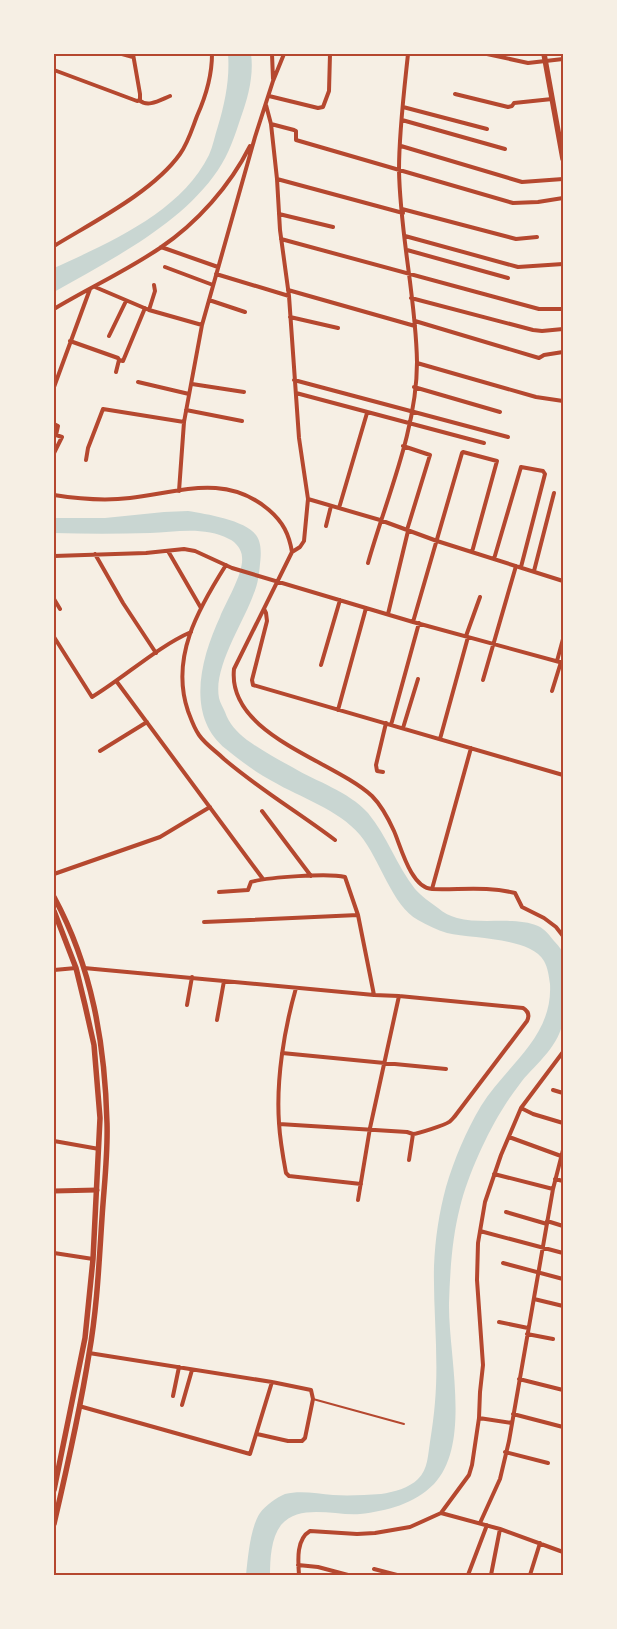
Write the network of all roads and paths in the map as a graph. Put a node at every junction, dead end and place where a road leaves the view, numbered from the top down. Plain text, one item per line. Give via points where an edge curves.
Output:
1 (122, 54) edge
2 (212, 54) edge
3 (272, 54) edge
4 (284, 54) edge
5 (330, 54) edge
6 (408, 54) edge
7 (487, 54) edge
8 (133, 56) edge
9 (545, 57) edge
10 (563, 59) edge
11 (54, 70) edge
12 (273, 81) junction
13 (455, 94) dead end
14 (170, 96) dead end
15 (269, 96) junction
16 (552, 99) junction
17 (138, 101) junction
18 (266, 106) junction
19 (403, 107) junction
20 (402, 120) junction
21 (271, 124) junction
22 (487, 129) dead end
23 (561, 136) edge
24 (255, 137) junction
25 (401, 146) junction
26 (505, 148) dead end
27 (563, 159) edge
28 (399, 170) junction
29 (277, 179) junction
30 (563, 179) edge
31 (563, 198) edge
32 (402, 211) junction
33 (279, 214) junction
34 (333, 227) dead end
35 (405, 236) junction
36 (537, 237) dead end
37 (281, 239) junction
38 (54, 246) edge
39 (161, 247) junction
40 (407, 250) junction
41 (563, 264) edge
42 (165, 266) dead end
43 (218, 267) junction
44 (216, 274) junction
45 (410, 274) junction
46 (508, 278) dead end
47 (154, 285) dead end
48 (213, 285) junction
49 (92, 288) junction
50 (288, 290) junction
51 (288, 296) junction
52 (411, 298) junction
53 (209, 300) junction
54 (126, 301) junction
55 (54, 309) edge
56 (147, 309) junction
57 (563, 309) edge
58 (245, 312) dead end
59 (290, 317) junction
60 (415, 323) junction
61 (202, 325) junction
62 (338, 328) dead end
63 (563, 329) edge
64 (110, 336) dead end
65 (70, 341) junction
66 (563, 352) edge
67 (119, 360) junction
68 (417, 363) junction
69 (116, 372) dead end
70 (294, 380) junction
71 (138, 382) dead end
72 (192, 384) junction
73 (54, 386) edge
74 (414, 387) junction
75 (244, 392) dead end
76 (296, 393) junction
77 (189, 394) junction
78 (563, 401) edge
79 (186, 410) junction
80 (412, 410) junction
81 (500, 412) dead end
82 (367, 413) junction
83 (242, 421) dead end
84 (184, 422) junction
85 (54, 424) edge
86 (410, 424) junction
87 (508, 437) dead end
88 (484, 443) dead end
89 (403, 446) junction
90 (54, 453) edge
91 (86, 460) dead end
92 (179, 490) junction
93 (554, 493) dead end
94 (54, 495) edge
95 (308, 499) junction
96 (331, 506) junction
97 (339, 508) junction
98 (380, 520) junction
99 (326, 526) dead end
100 (407, 530) junction
101 (437, 541) junction
102 (168, 551) junction
103 (292, 552) junction
104 (472, 552) junction
105 (95, 554) junction
106 (54, 556) edge
107 (494, 559) junction
108 (368, 563) dead end
109 (226, 565) junction
110 (518, 566) junction
111 (534, 570) junction
112 (278, 581) junction
113 (563, 581) edge
114 (480, 597) dead end
115 (54, 599) edge
116 (340, 600) junction
117 (201, 608) junction
118 (366, 608) junction
119 (60, 609) dead end
120 (264, 609) junction
121 (388, 614) junction
122 (413, 622) junction
123 (419, 623) junction
124 (191, 632) junction
125 (467, 636) junction
126 (54, 637) edge
127 (563, 639) edge
128 (494, 644) junction
129 (156, 653) junction
130 (560, 662) edge
131 (321, 665) dead end
132 (418, 679) dead end
133 (483, 680) dead end
134 (117, 682) junction
135 (552, 691) dead end
136 (338, 710) junction
137 (147, 722) junction
138 (386, 723) junction
139 (391, 725) junction
140 (403, 728) junction
141 (440, 739) junction
142 (471, 748) junction
143 (100, 751) dead end
144 (382, 772) dead end
145 (563, 775) edge
146 (210, 807) junction
147 (262, 811) dead end
148 (335, 840) dead end
149 (54, 874) edge
150 (311, 876) junction
151 (263, 879) junction
152 (432, 889) junction
153 (219, 892) dead end
154 (54, 897) edge
155 (54, 910) edge
156 (358, 915) junction
157 (204, 922) dead end
158 (563, 936) edge
159 (76, 968) junction
160 (84, 968) junction
161 (54, 970) edge
162 (192, 977) junction
163 (224, 981) junction
164 (296, 988) junction
165 (374, 996) junction
166 (399, 996) junction
167 (187, 1005) dead end
168 (217, 1020) dead end
169 (563, 1052) edge
170 (282, 1053) junction
171 (384, 1063) junction
172 (446, 1069) dead end
173 (553, 1090) dead end
174 (563, 1093) edge
175 (521, 1108) junction
176 (563, 1123) edge
177 (279, 1124) junction
178 (370, 1128) junction
179 (413, 1134) junction
180 (509, 1137) junction
181 (54, 1141) edge
182 (99, 1150) junction
183 (563, 1150) edge
184 (561, 1156) junction
185 (409, 1160) dead end
186 (494, 1174) junction
187 (555, 1179) junction
188 (563, 1181) edge
189 (361, 1184) junction
190 (552, 1189) junction
191 (97, 1190) junction
192 (104, 1190) junction
193 (54, 1191) edge
194 (358, 1200) dead end
195 (506, 1212) dead end
196 (547, 1222) junction
197 (563, 1226) edge
198 (480, 1231) junction
199 (542, 1247) junction
200 (54, 1253) edge
201 (563, 1253) edge
202 (93, 1259) junction
203 (503, 1263) dead end
204 (538, 1272) junction
205 (563, 1279) edge
206 (534, 1299) junction
207 (563, 1306) edge
208 (499, 1322) dead end
209 (528, 1328) junction
210 (528, 1334) junction
211 (552, 1339) dead end
212 (90, 1353) junction
213 (179, 1367) junction
214 (192, 1370) junction
215 (519, 1379) junction
216 (272, 1382) junction
217 (563, 1390) edge
218 (173, 1396) dead end
219 (313, 1399) junction
220 (182, 1405) dead end
221 (79, 1406) junction
222 (70, 1412) junction
223 (78, 1413) junction
224 (513, 1414) junction
225 (479, 1418) junction
226 (512, 1423) junction
227 (404, 1424) dead end
228 (563, 1426) edge
229 (257, 1434) junction
230 (506, 1452) junction
231 (548, 1463) dead end
232 (54, 1490) edge
233 (441, 1513) junction
234 (480, 1523) junction
235 (54, 1524) edge
236 (487, 1525) junction
237 (500, 1529) junction
238 (540, 1543) junction
239 (563, 1552) edge
240 (298, 1565) junction
241 (374, 1569) dead end
242 (299, 1575) edge
243 (348, 1575) edge
244 (397, 1575) edge
245 (468, 1575) edge
246 (491, 1575) edge
247 (530, 1575) edge

1 - 8 street
2 - 38 street via 206,97 186,143 173,163 152,183
3 - 12 street
4 - 12 street
5 - 15 street via 329,91 323,107
6 - 19 street
7 - 9 street via 526,63
8 - 17 street via 140,94
9 - 10 street
9 - 16 main road
11 - 17 street
12 - 15 street
13 - 16 street via 508,107 514,102
14 - 17 street via 148,104
15 - 18 street
16 - 23 main road
18 - 21 street
18 - 24 street
19 - 20 street
19 - 22 street
20 - 25 street
20 - 26 street
21 - 28 street via 296,131 296,140
21 - 29 street
23 - 27 main road
24 - 39 street via 217,195 196,218
24 - 43 street
25 - 28 street
25 - 30 street via 522,182
28 - 31 street via 514,203
28 - 32 street
29 - 32 street
29 - 33 street
32 - 35 street
32 - 36 street via 517,239
33 - 34 street
33 - 37 street
35 - 40 street
35 - 41 street via 518,267
37 - 45 street
37 - 50 street
39 - 43 street
39 - 49 street
40 - 45 street
40 - 46 street
42 - 48 street
43 - 44 street
44 - 48 street
44 - 51 street
45 - 52 street
45 - 57 street via 540,309
47 - 56 street via 155,291
48 - 53 street
49 - 54 street
49 - 55 street
49 - 65 street
50 - 51 street
50 - 60 street
51 - 59 street
52 - 60 street
52 - 63 street via 538,331
53 - 58 street
53 - 61 street
54 - 56 street
54 - 64 street
56 - 61 street
56 - 67 street via 124,362
59 - 62 street
59 - 70 street
60 - 66 street via 539,358
60 - 68 street
61 - 72 street
65 - 67 street
65 - 73 street
67 - 69 street
68 - 74 street
68 - 78 street
70 - 76 street
70 - 80 street
71 - 77 street
72 - 75 street
72 - 77 street
74 - 80 street
74 - 81 street
76 - 82 street
76 - 95 street
77 - 79 street
79 - 83 street
79 - 84 street
80 - 86 street
80 - 87 street
82 - 86 street
82 - 97 street
84 - 91 street via 104,409
84 - 92 street
85 - 90 street via 58,426 56,435 62,437
86 - 88 street
86 - 89 street
89 - 98 street
89 - 100 street via 430,455
92 - 94 street via 99,500
92 - 103 street via 222,487 246,494 283,523
93 - 111 street
95 - 96 street
95 - 103 street via 304,541
96 - 97 street
96 - 99 street
97 - 98 street
98 - 100 street
98 - 108 street
100 - 101 street
100 - 121 street
101 - 104 street
101 - 104 street via 462,453 496,460
101 - 122 street
102 - 105 street
102 - 109 street via 195,551
102 - 117 street
103 - 112 street
104 - 107 street
105 - 106 street
105 - 129 street
107 - 110 street
107 - 110 street via 521,467 543,471 545,474
109 - 112 street
109 - 117 street
110 - 111 street
110 - 128 street
111 - 113 street
112 - 116 street
112 - 120 street
114 - 125 street
115 - 119 street
116 - 118 street
116 - 131 street
117 - 124 street
118 - 121 street
118 - 136 street
120 - 136 street via 267,621 252,684
120 - 152 street via 234,669 237,697 260,725 373,797 394,832 409,869 423,887
121 - 122 street
122 - 123 street
123 - 125 street
123 - 139 street
124 - 129 street
124 - 148 street via 184,649 182,682 185,703 195,729 238,772
125 - 128 street
125 - 141 street
126 - 134 street via 92,697
127 - 130 street
128 - 130 street
128 - 133 street
129 - 134 street
130 - 135 street
132 - 140 street
134 - 137 street
136 - 138 street
137 - 143 street
137 - 146 street
138 - 139 street
138 - 144 street via 376,765 377,771
139 - 140 street
140 - 141 street
141 - 142 street
142 - 145 street
142 - 152 street
146 - 149 street via 160,837
146 - 151 street
147 - 150 street
150 - 151 street
150 - 156 street via 345,877
151 - 153 street via 251,882 248,890
152 - 158 street via 486,889 515,893 522,907 544,918
154 - 160 main road
155 - 159 main road
156 - 157 street
156 - 165 street
159 - 161 street
159 - 182 main road via 94,1045 100,1107
160 - 162 street
160 - 192 main road via 95,1007 103,1062 107,1124
162 - 163 street
162 - 167 street
163 - 164 street
163 - 168 street
164 - 165 street
164 - 170 street
165 - 166 street
166 - 171 street
166 - 179 street via 523,1008 528,1014 527,1021 455,1116 449,1122
169 - 175 street
170 - 171 street
170 - 177 street
171 - 172 street
171 - 178 street
173 - 174 street
175 - 176 street
175 - 180 street
177 - 178 street
177 - 189 street via 288,1176
178 - 179 street
178 - 189 street
179 - 185 street
180 - 184 street
180 - 186 street
181 - 182 street
182 - 191 main road
183 - 184 street
184 - 187 street
186 - 190 street
186 - 198 street
187 - 188 street
187 - 190 street
189 - 194 street
190 - 196 street
191 - 192 main road
191 - 193 main road
191 - 202 main road
192 - 212 main road
195 - 196 street
196 - 197 street
196 - 199 street
198 - 199 street
198 - 225 street via 477,1280 483,1365
199 - 201 street
199 - 204 street
200 - 202 street
202 - 222 main road via 85,1338
203 - 204 street
204 - 205 street
204 - 206 street
206 - 207 street
206 - 209 street
208 - 209 street
209 - 210 street
210 - 211 street
210 - 215 street
212 - 213 street
212 - 221 main road
213 - 214 street
213 - 218 street
214 - 216 street
214 - 220 street
215 - 217 street
215 - 224 street
216 - 219 street via 310,1390
216 - 229 street
219 - 227 lane
219 - 229 street via 302,1441
221 - 223 main road
221 - 229 street via 250,1454
222 - 223 main road
222 - 232 main road
223 - 235 main road
224 - 226 street
224 - 228 street
225 - 226 street
225 - 233 street via 469,1475
226 - 230 street
230 - 231 street
230 - 234 street via 500,1479
233 - 234 street
233 - 240 street via 410,1527 374,1533 310,1531 301,1540
234 - 236 street
236 - 237 street
236 - 245 street
237 - 238 street
237 - 246 street
238 - 239 street
238 - 247 street
240 - 242 street
240 - 243 street
241 - 244 street

